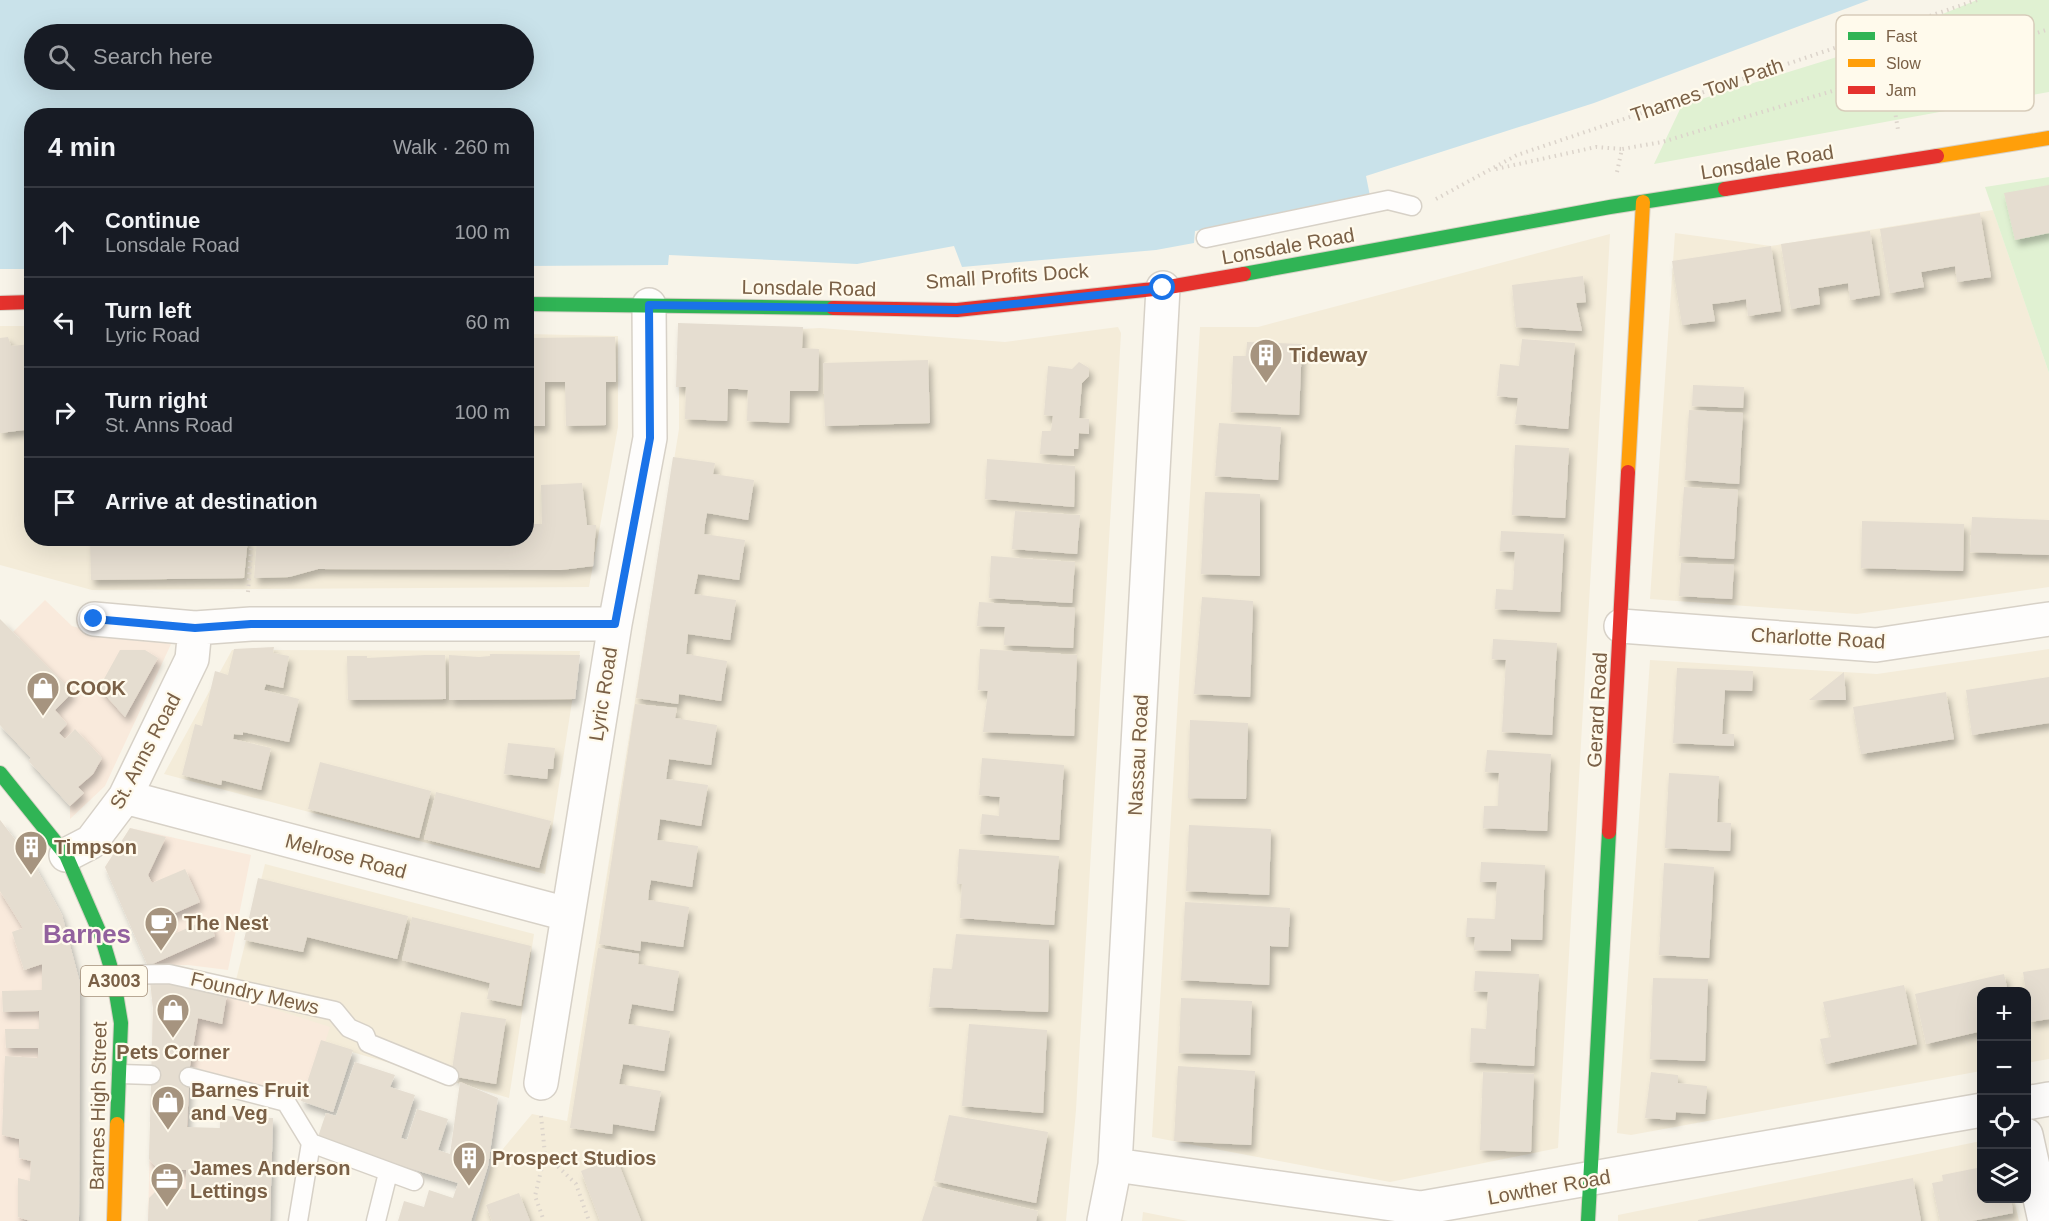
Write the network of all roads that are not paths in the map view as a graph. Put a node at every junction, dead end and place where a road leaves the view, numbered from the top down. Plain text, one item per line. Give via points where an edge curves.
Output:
1 (2049, 138) edge
2 (1643, 202) junction
3 (1412, 206) road end
4 (1206, 238) dead end
5 (1163, 288) junction
6 (24, 302) edge
7 (0, 303) edge
8 (534, 304) edge
9 (649, 305) junction
10 (94, 619) dead end
11 (2049, 619) edge
12 (615, 624) junction
13 (1621, 626) junction
14 (195, 628) junction
15 (0, 773) edge
16 (125, 797) junction
17 (66, 855) junction
18 (567, 914) junction
19 (113, 975) junction
20 (121, 1074) junction
21 (151, 1075) dead end
22 (449, 1076) dead end
23 (189, 1077) dead end
24 (541, 1083) dead end
25 (2049, 1099) edge
26 (2031, 1101) edge
27 (1977, 1111) edge
28 (311, 1143) junction
29 (2029, 1149) edge
30 (1115, 1165) junction
31 (388, 1173) junction
32 (1590, 1180) junction
33 (414, 1181) dead end
34 (114, 1221) edge
35 (298, 1221) edge
36 (376, 1221) edge
37 (1104, 1221) edge
38 (1588, 1221) edge
39 (2046, 1221) edge

1 - 2 main road, Lonsdale Road
2 - 5 main road, Lonsdale Road
2 - 13 main road, Gerard Road
3 - 4 lane via 1388,200
5 - 9 main road, Lonsdale Road via 957,310
5 - 30 street, Nassau Road
6 - 7 main road
8 - 9 main road, Lonsdale Road
9 - 12 street, Lyric Road via 650,438
10 - 14 street
11 - 13 street, Charlotte Road via 1876,645
12 - 14 street via 251,624
12 - 18 street, Lyric Road
13 - 32 main road, Gerard Road
14 - 16 street, St. Anns Road via 192,659
15 - 17 main road, Barnes High Street / A3003
16 - 17 street, St. Anns Road via 91,842
16 - 18 street, Melrose Road
17 - 19 main road, Barnes High Street / A3003 via 102,938
18 - 24 street, Lyric Road
19 - 20 main road, Barnes High Street / A3003 via 121,1023
19 - 22 lane, Foundry Mews via 169,974 335,1011 349,1028 365,1035 368,1042
20 - 21 lane
20 - 34 main road, Barnes High Street / A3003
23 - 28 lane via 286,1102
25 - 26 street
27 - 32 street, Lowther Road
28 - 31 lane
28 - 35 lane
29 - 39 street
30 - 32 street, Lowther Road via 1421,1209
30 - 37 street, Nassau Road
31 - 33 lane
31 - 36 lane
32 - 38 main road, Gerard Road

